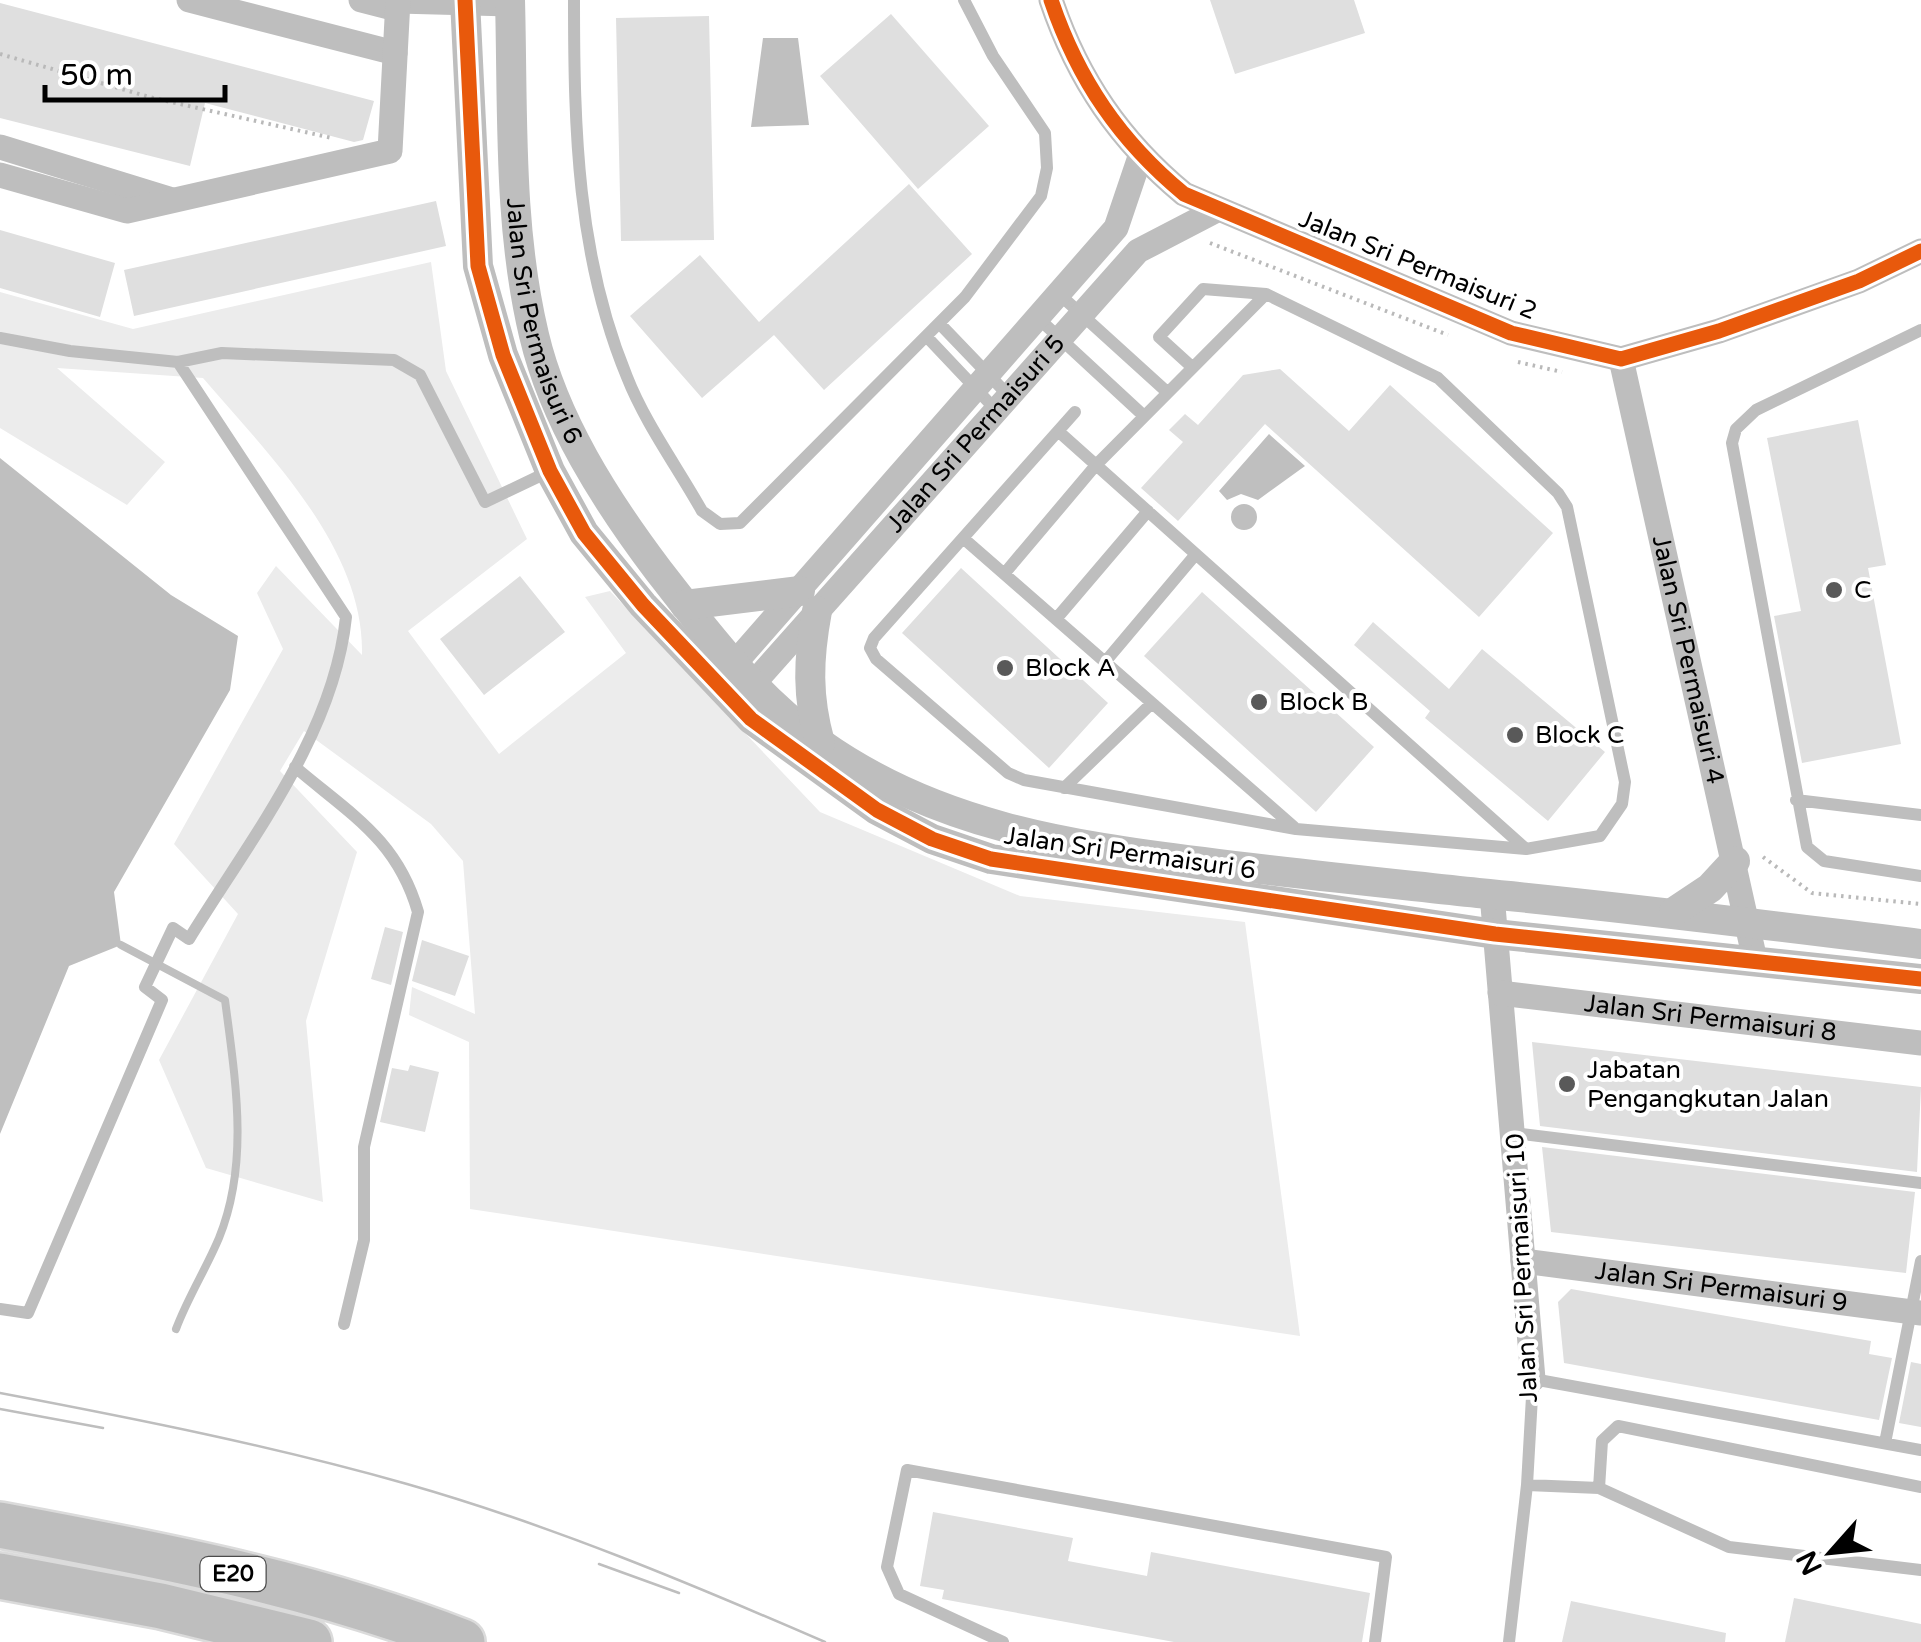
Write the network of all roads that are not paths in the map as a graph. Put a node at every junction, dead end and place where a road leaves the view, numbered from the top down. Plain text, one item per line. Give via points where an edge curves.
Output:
1 (189, 0) edge
2 (361, 0) edge
3 (574, 0) edge
4 (964, 0) edge
5 (1051, 0) edge
6 (465, 2) edge
7 (510, 2) edge
8 (397, 3) edge
9 (395, 53) junction
10 (0, 147) edge
11 (1140, 158) junction
12 (0, 175) edge
13 (172, 200) junction
14 (1217, 210) junction
15 (1921, 251) edge
16 (1059, 294) junction
17 (1266, 294) junction
18 (1082, 314) junction
19 (1038, 318) junction
20 (939, 323) junction
21 (1921, 330) edge
22 (926, 336) junction
23 (0, 338) edge
24 (1060, 339) junction
25 (1620, 359) junction
26 (178, 362) junction
27 (1192, 368) junction
28 (982, 382) junction
29 (1168, 392) junction
30 (1002, 403) junction
31 (1075, 412) dead end
32 (1144, 416) junction
33 (1058, 431) junction
34 (1096, 465) junction
35 (550, 471) junction
36 (1148, 511) junction
37 (962, 538) junction
38 (1196, 554) junction
39 (1004, 574) junction
40 (808, 601) junction
41 (685, 605) junction
42 (1056, 619) junction
43 (1105, 662) junction
44 (701, 670) junction
45 (740, 677) junction
46 (1152, 703) junction
47 (750, 719) junction
48 (820, 743) junction
49 (295, 767) junction
50 (1064, 788) junction
51 (1796, 800) junction
52 (1921, 815) edge
53 (1296, 829) junction
54 (1526, 849) junction
55 (1735, 860) junction
56 (1921, 876) edge
57 (1492, 894) junction
58 (1674, 912) junction
59 (1746, 923) junction
60 (1496, 934) junction
61 (1921, 944) edge
62 (1755, 960) junction
63 (1921, 980) edge
64 (1500, 993) junction
65 (1921, 1043) edge
66 (1514, 1133) junction
67 (1921, 1182) edge
68 (1523, 1261) junction
69 (1921, 1262) edge
70 (0, 1309) edge
71 (1917, 1312) edge
72 (344, 1324) dead end
73 (1533, 1379) junction
74 (1885, 1443) junction
75 (1921, 1450) edge
76 (1527, 1485) junction
77 (1921, 1487) edge
78 (1599, 1488) junction
79 (0, 1525) edge
80 (1921, 1570) edge
81 (0, 1576) edge
82 (308, 1642) edge
83 (462, 1642) edge
84 (1003, 1642) edge
85 (1375, 1642) edge
86 (1509, 1642) edge

1 - 9 street
2 - 8 street
3 - 22 lane via 574,132 586,244 627,378 702,511 720,524 740,522
4 - 20 lane via 1044,134 1047,168 1040,196
5 - 11 street, Jalan Sri Permaisuri 2 via 1065,43
6 - 7 street
6 - 8 street
6 - 35 street, Jalan Sri Permaisuri 6 via 478,266 503,355
7 - 41 street, Jalan Sri Permaisuri 6 via 516,240 534,340 566,422 616,514
8 - 9 street
9 - 13 street via 390,151
10 - 13 street
11 - 14 street, Jalan Sri Permaisuri 2 via 1184,194
11 - 16 street, Jalan Sri Permaisuri 5 via 1116,228
12 - 13 street via 127,211
14 - 18 street, Jalan Sri Permaisuri 5 via 1138,251
14 - 25 street, Jalan Sri Permaisuri 2 via 1511,334
15 - 25 street via 1842,287
16 - 18 lane
16 - 19 street, Jalan Sri Permaisuri 5
17 - 27 lane
17 - 27 lane via 1203,289 1159,337
17 - 54 lane via 1438,378 1567,507 1625,792 1600,836
18 - 24 street, Jalan Sri Permaisuri 5
18 - 29 lane
19 - 24 lane
19 - 28 street, Jalan Sri Permaisuri 5
20 - 22 lane
20 - 28 lane
21 - 51 lane via 1756,410 1732,443
22 - 28 lane
23 - 26 lane
24 - 30 street, Jalan Sri Permaisuri 5
24 - 32 lane
25 - 55 street, Jalan Sri Permaisuri 4
26 - 35 lane via 222,353 394,360 420,375 485,502
26 - 49 lane via 346,617 341,663
27 - 29 lane
28 - 30 lane
28 - 40 street, Jalan Sri Permaisuri 5
29 - 32 lane
30 - 40 street, Jalan Sri Permaisuri 5
31 - 33 lane
32 - 34 lane
33 - 34 lane
33 - 37 lane
34 - 36 lane
34 - 39 lane
35 - 44 street, Jalan Sri Permaisuri 6 via 584,533
36 - 38 lane
36 - 42 lane
37 - 39 lane
37 - 50 lane via 870,648 1008,773
38 - 43 lane
38 - 54 lane
39 - 42 lane
40 - 41 street
40 - 45 street, Jalan Sri Permaisuri 5
40 - 48 street via 810,707
41 - 45 street, Jalan Sri Permaisuri 6
42 - 43 lane
43 - 46 lane
44 - 45 street
44 - 47 street, Jalan Sri Permaisuri 6
45 - 47 street
45 - 48 street, Jalan Sri Permaisuri 6
46 - 50 lane
46 - 53 lane
47 - 60 street, Jalan Sri Permaisuri 6 via 877,810 991,860
48 - 57 street, Jalan Sri Permaisuri 6 via 942,809 1034,838
49 - 70 lane via 189,939 173,928 145,987 162,1000 28,1313
49 - 72 lane via 388,846 418,912 364,1147 364,1240
50 - 53 lane
51 - 52 lane
51 - 56 lane via 1807,847 1824,861
53 - 54 lane
55 - 58 street via 1710,888
55 - 59 street, Jalan Sri Permaisuri 4
57 - 58 street, Jalan Sri Permaisuri 6
57 - 60 street, Jalan Sri Permaisuri 10
58 - 59 street, Jalan Sri Permaisuri 6
59 - 61 street, Jalan Sri Permaisuri 6
59 - 62 street, Jalan Sri Permaisuri 4
60 - 62 street, Jalan Sri Permaisuri 6
60 - 64 street, Jalan Sri Permaisuri 10
62 - 63 street, Jalan Sri Permaisuri 6
64 - 65 street, Jalan Sri Permaisuri 8
64 - 66 street, Jalan Sri Permaisuri 10
66 - 67 lane
66 - 68 street, Jalan Sri Permaisuri 10
68 - 71 street, Jalan Sri Permaisuri 9
68 - 73 street, Jalan Sri Permaisuri 10
69 - 71 lane
71 - 74 lane
73 - 74 lane
73 - 76 lane, Jalan Sri Permaisuri 10
74 - 75 lane
76 - 78 lane
76 - 86 lane, Jalan Sri Permaisuri 10
77 - 78 lane via 1618,1426 1602,1441
78 - 80 lane via 1729,1547
79 - 83 highway, E20 via 168,1556 394,1616
81 - 82 highway, E20
84 - 85 lane via 899,1594 887,1568 906,1470 1386,1557

